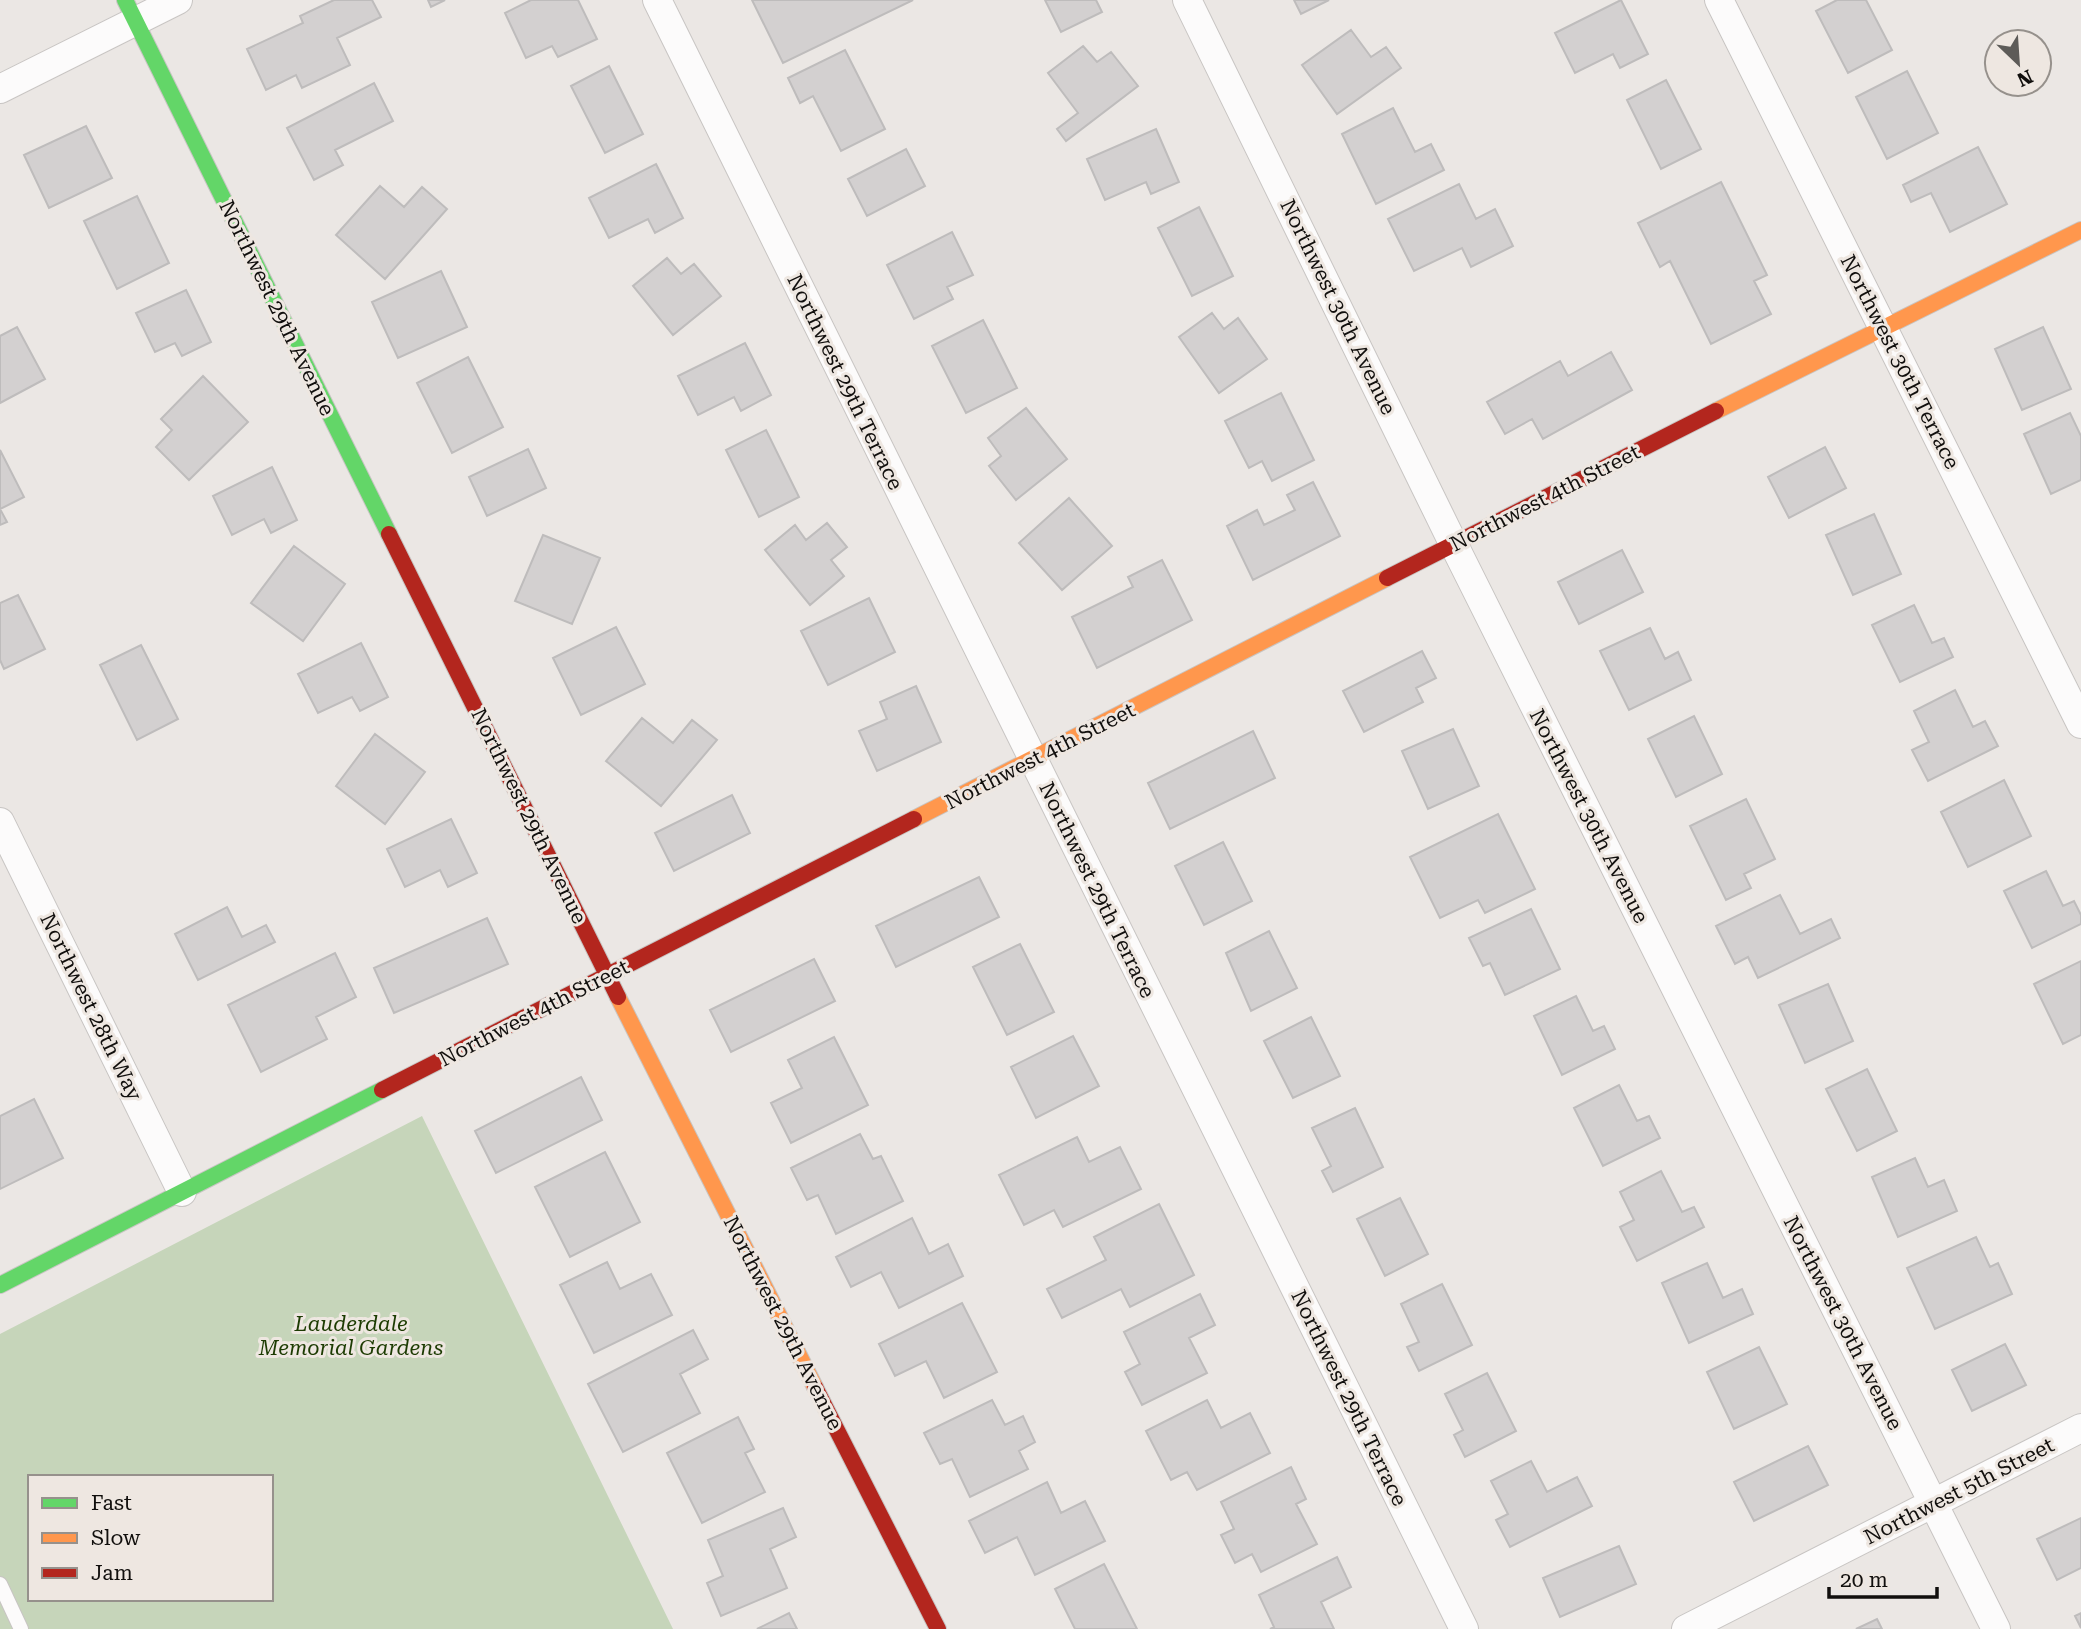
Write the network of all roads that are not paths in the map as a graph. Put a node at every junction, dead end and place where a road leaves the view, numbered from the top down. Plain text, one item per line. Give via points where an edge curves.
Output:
1 (178, 0) edge
2 (657, 0) edge
3 (1187, 0) edge
4 (1719, 0) edge
5 (130, 11) edge
6 (0, 89) edge
7 (2081, 230) edge
8 (1882, 327) junction
9 (1454, 545) junction
10 (2081, 724) edge
11 (1031, 760) junction
12 (0, 822) edge
13 (607, 976) junction
14 (182, 1192) junction
15 (0, 1285) edge
16 (2081, 1428) edge
17 (1933, 1504) junction
18 (0, 1584) edge
19 (21, 1629) edge
20 (939, 1629) edge
21 (1464, 1629) edge
22 (1686, 1629) edge
23 (1996, 1629) edge

1 - 5 street
2 - 11 street, Northwest 29th Terrace
3 - 9 street, Northwest 30th Avenue
4 - 8 street, Northwest 30th Terrace
5 - 6 street
5 - 13 street, Northwest 29th Avenue
7 - 8 street, Northwest 4th Street
8 - 9 street, Northwest 4th Street
8 - 10 street, Northwest 30th Terrace
9 - 11 street, Northwest 4th Street
9 - 17 street, Northwest 30th Avenue
11 - 13 street, Northwest 4th Street
11 - 21 street, Northwest 29th Terrace
12 - 14 street, Northwest 28th Way
13 - 14 street, Northwest 4th Street
13 - 20 street, Northwest 29th Avenue
14 - 15 street, Northwest 4th Street
16 - 17 street, Northwest 5th Street
17 - 22 street, Northwest 5th Street
17 - 23 street, Northwest 30th Avenue
18 - 19 lane

